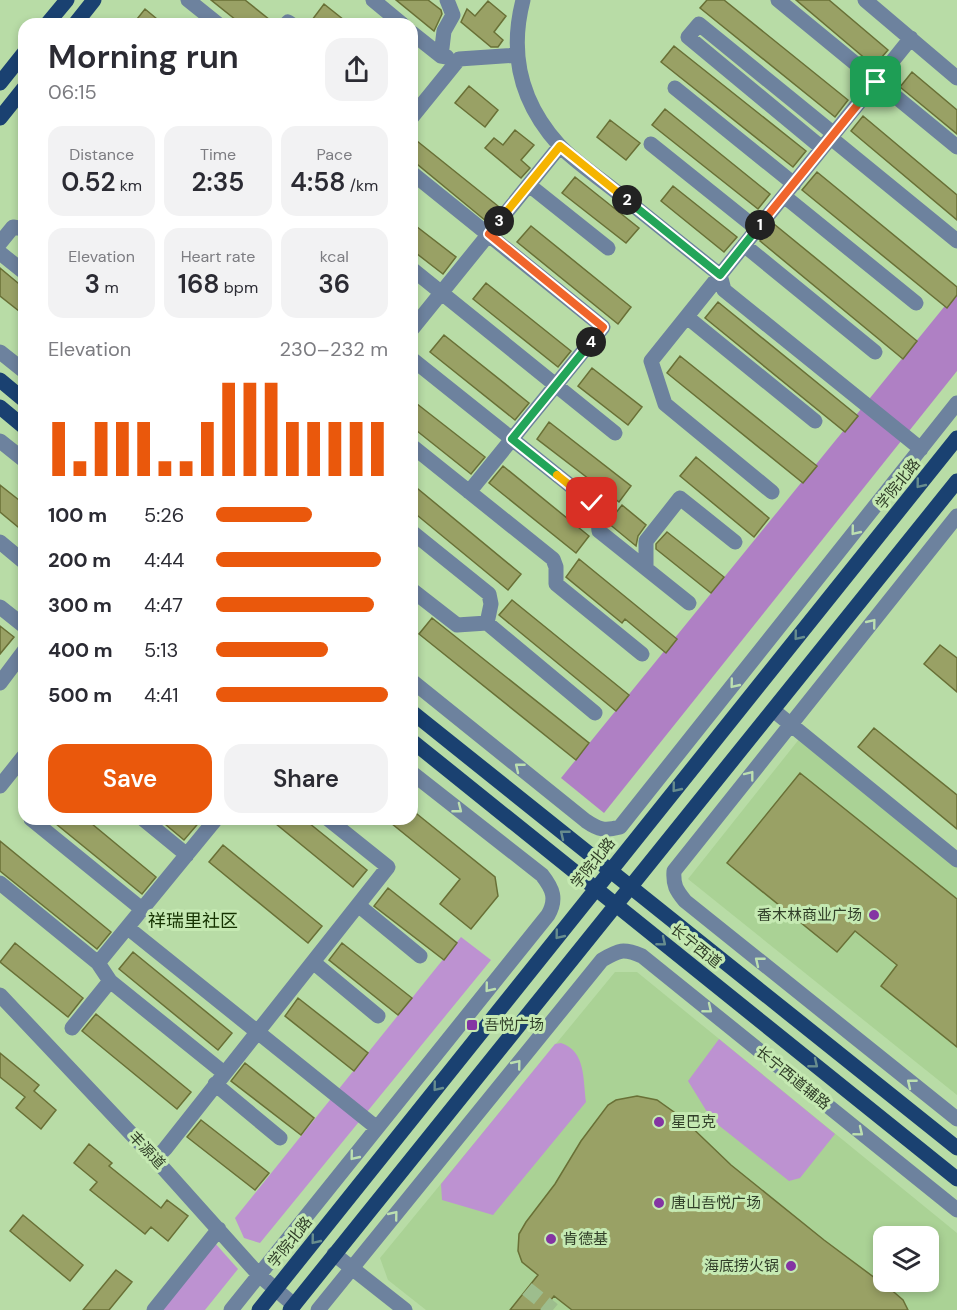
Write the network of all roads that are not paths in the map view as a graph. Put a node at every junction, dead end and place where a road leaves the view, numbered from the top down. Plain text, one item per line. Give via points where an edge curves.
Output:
1 (67, 0) edge
2 (94, 0) edge
3 (188, 0) edge
4 (373, 0) edge
5 (447, 0) edge
6 (523, 0) edge
7 (778, 0) edge
8 (865, 0) edge
9 (53, 18) edge
10 (80, 18) edge
11 (210, 18) edge
12 (395, 18) edge
13 (418, 38) edge
14 (911, 38) junction
15 (517, 55) junction
16 (441, 56) junction
17 (459, 59) junction
18 (18, 60) edge
19 (954, 69) edge
20 (876, 82) junction
21 (0, 83) edge
22 (675, 88) dead end
23 (18, 96) edge
24 (418, 110) edge
25 (0, 118) edge
26 (829, 140) junction
27 (651, 144) dead end
28 (560, 146) junction
29 (957, 147) edge
30 (418, 178) edge
31 (529, 185) junction
32 (789, 190) junction
33 (18, 228) edge
34 (757, 229) junction
35 (489, 234) junction
36 (957, 242) edge
37 (0, 243) edge
38 (744, 245) junction
39 (608, 248) dead end
40 (0, 253) edge
41 (18, 268) edge
42 (418, 274) edge
43 (720, 275) junction
44 (442, 293) junction
45 (916, 303) dead end
46 (687, 317) junction
47 (418, 322) edge
48 (0, 352) edge
49 (875, 352) dead end
50 (418, 364) edge
51 (18, 366) edge
52 (0, 380) edge
53 (556, 385) junction
54 (18, 395) edge
55 (957, 403) edge
56 (0, 407) edge
57 (815, 421) dead end
58 (18, 422) edge
59 (615, 433) dead end
60 (957, 438) edge
61 (512, 439) junction
62 (0, 441) edge
63 (921, 449) junction
64 (418, 451) edge
65 (18, 455) edge
66 (957, 481) edge
67 (469, 492) junction
68 (772, 492) dead end
69 (957, 516) edge
70 (418, 537) edge
71 (0, 542) edge
72 (735, 542) dead end
73 (18, 557) edge
74 (646, 568) junction
75 (418, 595) edge
76 (689, 603) dead end
77 (0, 607) edge
78 (18, 621) edge
79 (487, 623) junction
80 (642, 654) dead end
81 (18, 659) edge
82 (0, 682) edge
83 (418, 686) edge
84 (773, 710) junction
85 (595, 713) dead end
86 (418, 717) edge
87 (790, 724) junction
88 (418, 746) edge
89 (18, 764) edge
90 (418, 777) edge
91 (0, 786) edge
92 (38, 825) edge
93 (150, 825) edge
94 (211, 825) edge
95 (336, 825) edge
96 (187, 855) junction
97 (957, 860) edge
98 (610, 870) junction
99 (0, 883) edge
100 (631, 887) junction
101 (595, 889) junction
102 (358, 905) junction
103 (616, 906) junction
104 (143, 910) junction
105 (128, 928) junction
106 (420, 956) dead end
107 (313, 962) junction
108 (98, 963) junction
109 (110, 981) junction
110 (0, 995) edge
111 (378, 1016) dead end
112 (72, 1029) dead end
113 (257, 1032) junction
114 (219, 1078) junction
115 (957, 1119) edge
116 (377, 1128) junction
117 (280, 1138) dead end
118 (957, 1148) edge
119 (155, 1159) junction
120 (957, 1179) edge
121 (957, 1210) edge
122 (219, 1229) junction
123 (334, 1254) junction
124 (352, 1268) junction
125 (259, 1275) junction
126 (275, 1290) junction
127 (292, 1307) edge
128 (154, 1310) edge
129 (231, 1310) edge
130 (259, 1310) edge
131 (318, 1310) edge
132 (405, 1310) edge

1 - 9 main road
2 - 10 main road
3 - 11 street
4 - 12 street
5 - 16 street via 453,15 444,31
6 - 15 street via 517,21
7 - 20 street
8 - 14 street
13 - 16 street
14 - 19 street
14 - 20 street
15 - 17 street
15 - 28 street via 524,87 538,119
16 - 17 street
17 - 24 street
18 - 21 main road
20 - 26 street
20 - 29 street
22 - 32 street
23 - 25 main road
26 - 26 street via 688,37 699,24
26 - 32 street
26 - 36 street
27 - 34 street
28 - 31 street
28 - 43 street
30 - 35 street
31 - 35 street
31 - 39 street
32 - 34 street
32 - 45 street
33 - 37 street via 14,227
34 - 38 street
35 - 44 street
35 - 53 street via 603,327
38 - 43 street
38 - 49 street
40 - 41 street
42 - 44 street
43 - 46 street
43 - 63 street via 724,291
44 - 47 street
44 - 53 street
46 - 57 street
46 - 68 street via 651,361 665,404
48 - 51 street
50 - 61 street
52 - 54 main road
53 - 59 street
53 - 61 street
55 - 63 street
56 - 58 main road
60 -> 98 main road, 学院北路
61 - 67 street
61 - 74 street via 592,503 599,531
62 - 65 street
63 -> 83 street via 620,827 598,829
64 - 67 street
66 - 84 main road
67 - 80 street via 553,559 556,584
87 -> 69 street
70 - 79 street via 489,594
71 - 73 street
72 - 74 street via 680,498 646,541
74 - 76 street
75 - 79 street via 457,625
77 - 78 street
79 - 85 street
81 - 82 street
84 - 87 street
84 - 100 main road
98 -> 86 main road, 长宁西道
87 - 97 street
115 -> 87 street via 676,890 674,871
88 - 101 main road, 长宁西道
89 - 91 street
90 -> 116 street via 542,875 552,889 554,904
92 - 104 street
93 - 96 street
94 - 96 street
95 - 102 street via 388,867
96 - 104 street
98 - 100 main road, 长宁西道
98 - 101 main road, 学院北路
99 - 108 street
100 - 103 main road
100 - 118 main road, 长宁西道
101 - 103 main road, 长宁西道
101 -> 126 main road, 学院北路
102 - 106 street
102 - 107 street
103 -> 120 main road, 长宁西道
103 - 123 main road
104 - 105 street
105 - 108 street
105 - 113 street
107 - 111 street
107 - 113 street
108 - 109 street
109 - 112 street
109 - 114 street
110 - 119 street, 丰源道
113 - 114 street
113 - 116 street
114 - 117 street
114 - 119 street
116 -> 125 street
119 - 122 street, 丰源道
124 -> 121 street, 长宁西道辅路 via 602,960 627,950 642,956
122 - 125 street, 丰源道
122 - 128 street
123 - 124 street
123 - 127 main road
124 - 131 street
124 - 132 street
125 - 126 street, 丰源道
125 - 129 street
126 - 127 street, 丰源道
126 - 130 main road, 学院北路

